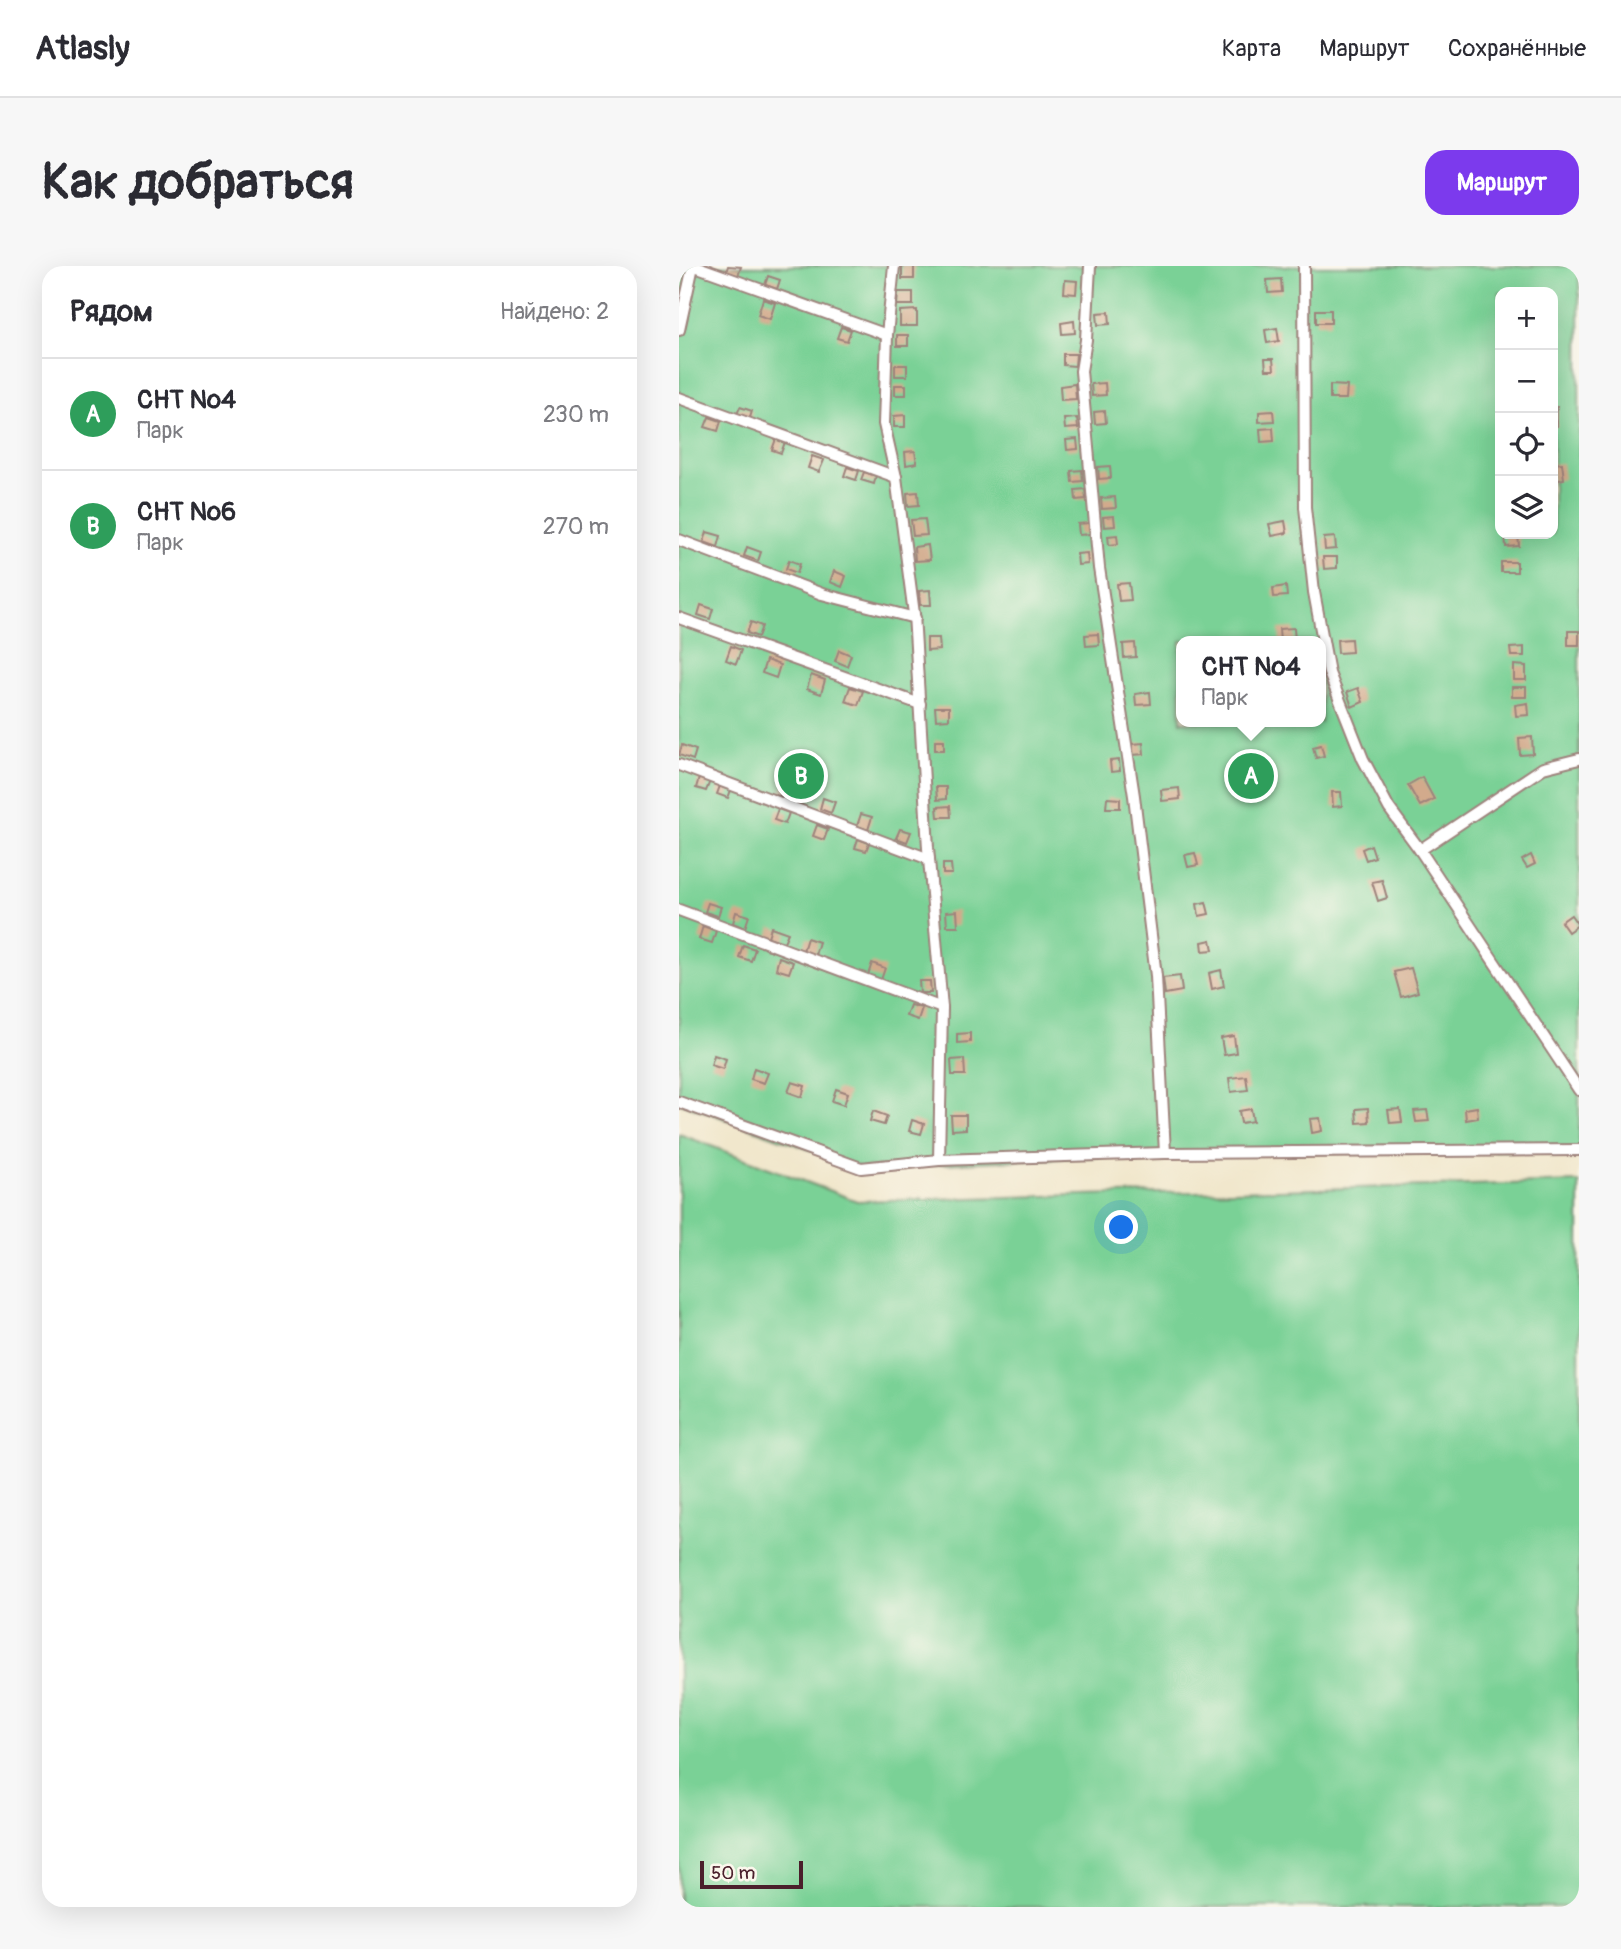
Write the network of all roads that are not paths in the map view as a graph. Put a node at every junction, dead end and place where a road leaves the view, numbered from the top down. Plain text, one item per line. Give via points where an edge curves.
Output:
1 (694, 266) edge
2 (894, 266) edge
3 (1090, 266) edge
4 (1304, 266) edge
5 (679, 330) edge
6 (887, 335) junction
7 (679, 398) edge
8 (896, 477) junction
9 (679, 540) edge
10 (679, 618) edge
11 (915, 618) junction
12 (1322, 636) edge
13 (1326, 657) edge
14 (920, 704) junction
15 (1579, 758) edge
16 (679, 765) edge
17 (1420, 850) junction
18 (929, 859) junction
19 (679, 909) edge
20 (943, 1008) junction
21 (1579, 1090) edge
22 (679, 1102) edge
23 (1579, 1150) edge
24 (1165, 1153) junction
25 (939, 1160) junction

1 - 5 street
1 - 6 street
2 - 6 street
3 - 24 street via 1081,371 1099,568 1156,976
4 - 12 street via 1305,507
6 - 8 street via 884,424
7 - 8 street
8 - 11 street
9 - 11 street via 822,594
10 - 14 street
11 - 14 street
13 - 17 street via 1363,759 1389,808
14 - 18 street
15 - 17 street via 1543,768
16 - 18 street
17 - 21 street
18 - 20 street
19 - 20 street
20 - 25 street
22 - 25 street via 861,1168
23 - 24 street
24 - 25 street

